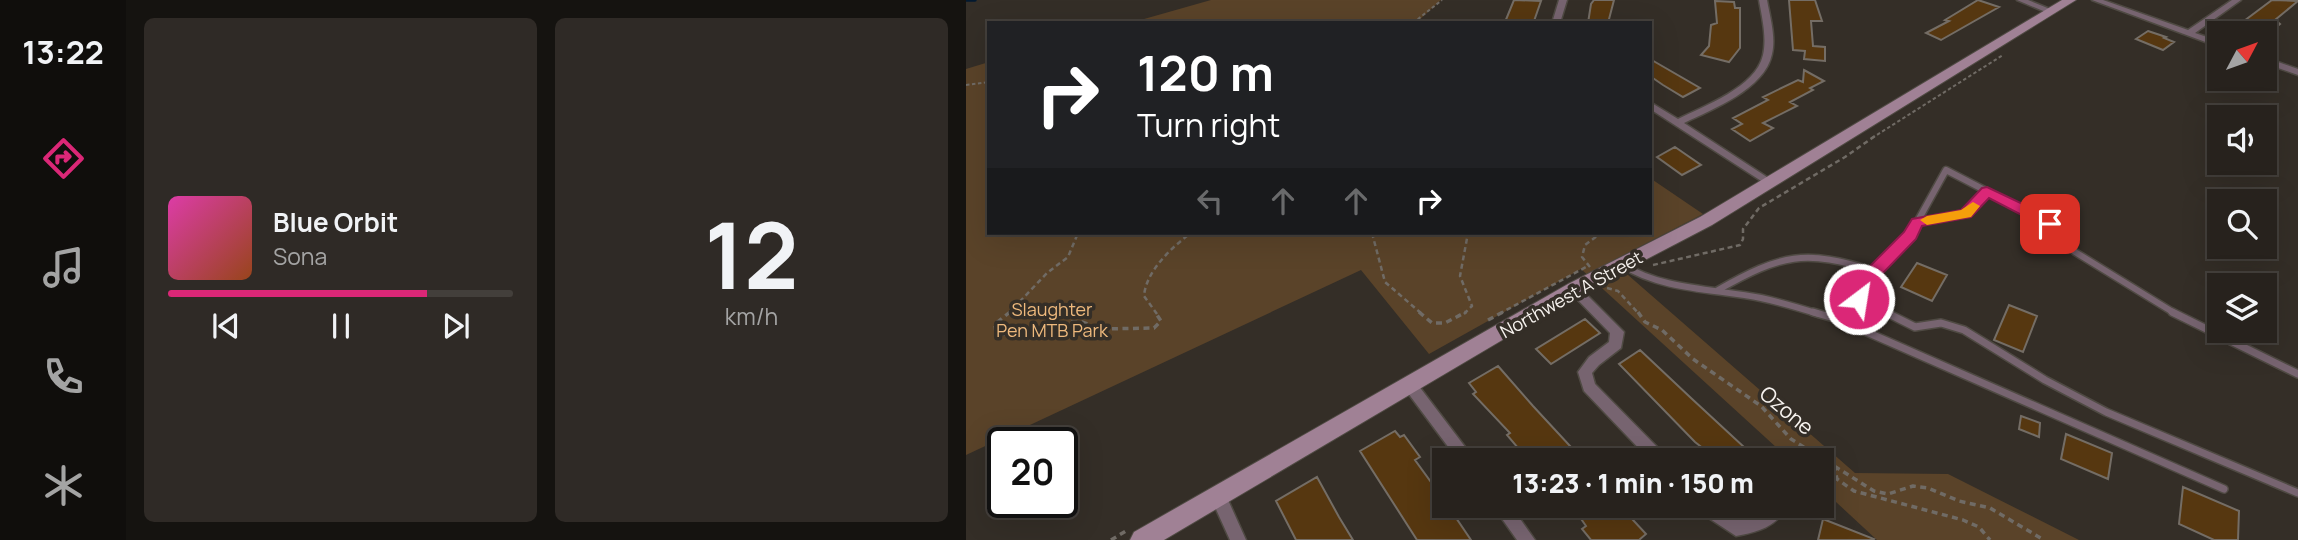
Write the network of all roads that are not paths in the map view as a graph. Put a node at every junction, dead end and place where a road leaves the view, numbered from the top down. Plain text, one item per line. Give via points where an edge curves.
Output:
1 (1563, 0) edge
2 (1763, 0) edge
3 (2021, 0) edge
4 (2070, 0) edge
5 (2096, 0) edge
6 (2237, 0) edge
7 (2051, 11) junction
8 (1557, 21) edge
9 (2189, 33) junction
10 (2207, 40) edge
11 (2277, 65) edge
12 (2298, 72) edge
13 (1652, 106) edge
14 (1677, 123) junction
15 (1769, 183) junction
16 (1987, 192) junction
17 (1917, 222) junction
18 (1623, 265) junction
19 (1875, 271) junction
20 (1574, 289) junction
21 (1718, 290) junction
22 (2298, 374) edge
23 (1410, 385) junction
24 (1458, 448) edge
25 (1648, 448) edge
26 (2224, 489) dead end
27 (2298, 493) edge
28 (1218, 496) junction
29 (1510, 518) edge
30 (1722, 518) edge
31 (1766, 518) edge
32 (1142, 540) edge
33 (1238, 540) edge
34 (1527, 540) edge

1 - 8 street
2 - 14 street via 1766,59 1735,92
3 - 7 street
4 - 7 street, Northwest A Street
5 - 9 street
6 - 9 street
7 - 15 street, Northwest A Street
9 - 10 street
11 - 12 street
13 - 14 street
14 - 15 street
15 - 18 street, Northwest A Street
16 - 17 lane via 1966,214
16 - 17 lane via 1945,170
16 - 22 lane via 2050,224 2075,252 2160,306
17 - 19 lane
18 - 20 street, Northwest A Street
18 - 21 lane via 1667,282
19 - 21 lane via 1829,257 1788,256
19 - 27 lane via 1859,299 1915,327 1941,323 1964,330 2106,412
20 - 23 street, Northwest A Street
20 - 25 street via 1616,332 1616,344 1585,372 1589,387
21 - 26 lane via 1837,319
23 - 24 street
23 - 28 street, Northwest A Street
28 - 32 street, Northwest A Street
28 - 33 street
29 - 34 street
30 - 31 street via 1736,527 1759,524

